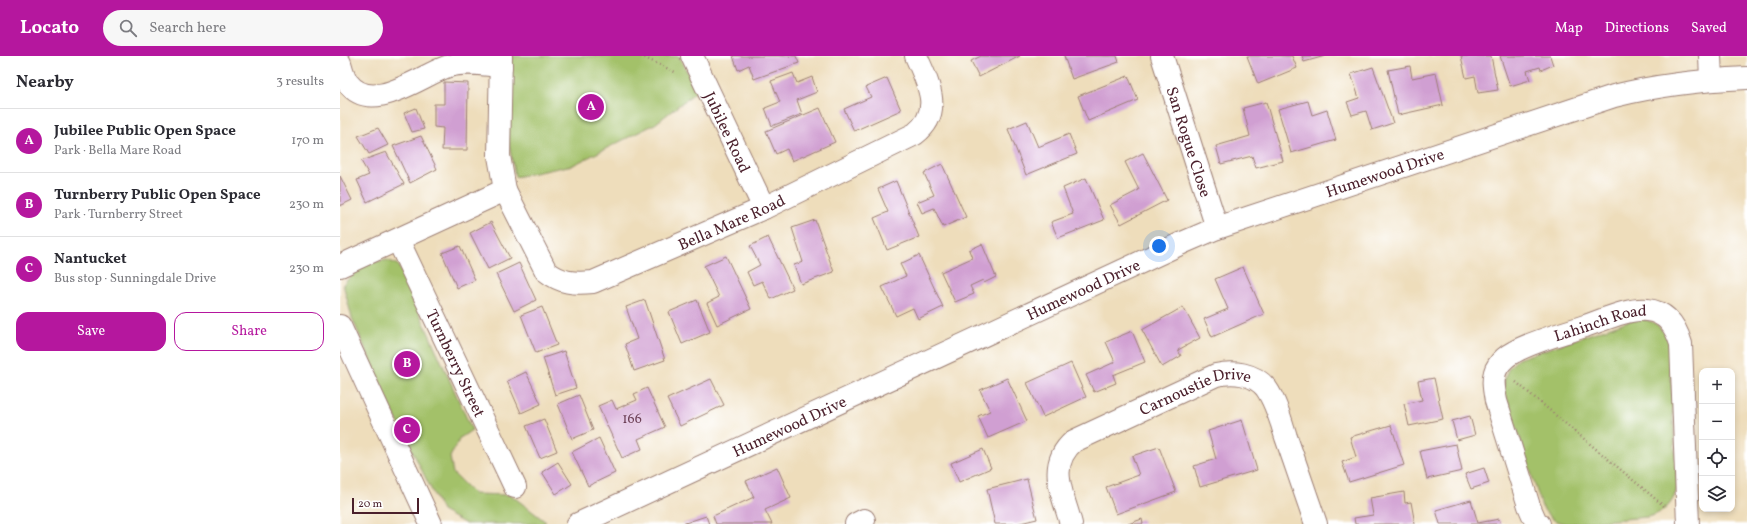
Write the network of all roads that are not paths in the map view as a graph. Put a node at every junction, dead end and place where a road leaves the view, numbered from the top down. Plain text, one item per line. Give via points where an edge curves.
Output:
1 (692, 56) edge
2 (916, 56) edge
3 (1162, 56) edge
4 (1710, 56) edge
5 (501, 61) edge
6 (340, 63) edge
7 (1747, 78) edge
8 (1711, 79) junction
9 (505, 190) junction
10 (764, 208) junction
11 (1217, 228) junction
12 (398, 240) junction
13 (340, 266) edge
14 (340, 326) edge
15 (515, 487) dead end
16 (430, 524) edge
17 (578, 524) edge
18 (1071, 524) edge
19 (1316, 524) edge
20 (1539, 524) edge
21 (1688, 524) edge

1 - 10 street, Jubilee Road
2 - 10 street, Bella Mare Road via 932,95 931,109 922,129
3 - 11 street, San Rogue Close
4 - 8 street
5 - 6 street via 457,64 377,96 359,92 349,84
5 - 9 street, Bella Mare Road via 499,156
7 - 8 street, Humewood Drive
8 - 11 street, Humewood Drive via 1640,90 1587,104
9 - 10 street, Bella Mare Road via 546,271 571,283 593,282
9 - 12 street
11 - 17 street, Humewood Drive
12 - 13 street
12 - 15 street, Turnberry Street
14 - 16 street
18 - 19 street, Carnoustie Drive via 1059,480 1058,464 1066,448 1074,441 1227,372 1244,374 1266,388 1276,407
20 - 21 street, Lahinch Road via 1529,506 1496,401 1493,384 1497,367 1514,352 1535,342 1626,313 1647,310 1662,315 1672,324 1681,344

